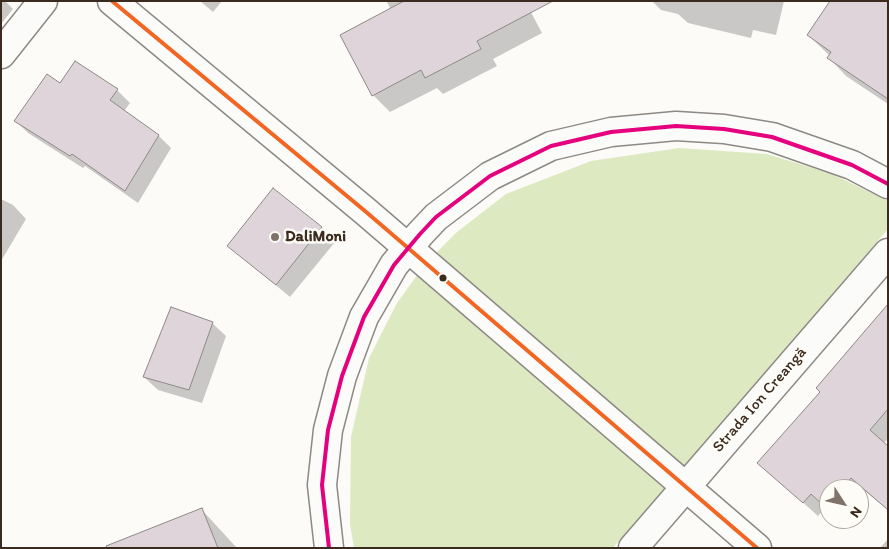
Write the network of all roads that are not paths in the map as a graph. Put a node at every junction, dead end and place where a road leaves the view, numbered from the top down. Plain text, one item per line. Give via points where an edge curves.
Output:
1 (42, 1) edge
2 (112, 1) edge
3 (1, 54) edge
4 (888, 184) edge
5 (408, 248) junction
6 (888, 253) edge
7 (686, 487) junction
8 (329, 548) edge
9 (633, 548) edge
10 (757, 548) edge

1 - 3 street
2 - 5 street
4 - 5 street via 852,165 772,137 676,126 611,132 551,146 490,176 436,217
5 - 7 street
5 - 8 street via 394,265 364,317 342,376 328,430 322,486
6 - 7 street, Strada Ion Creangă
7 - 9 street, Strada Ion Creangă
7 - 10 street

